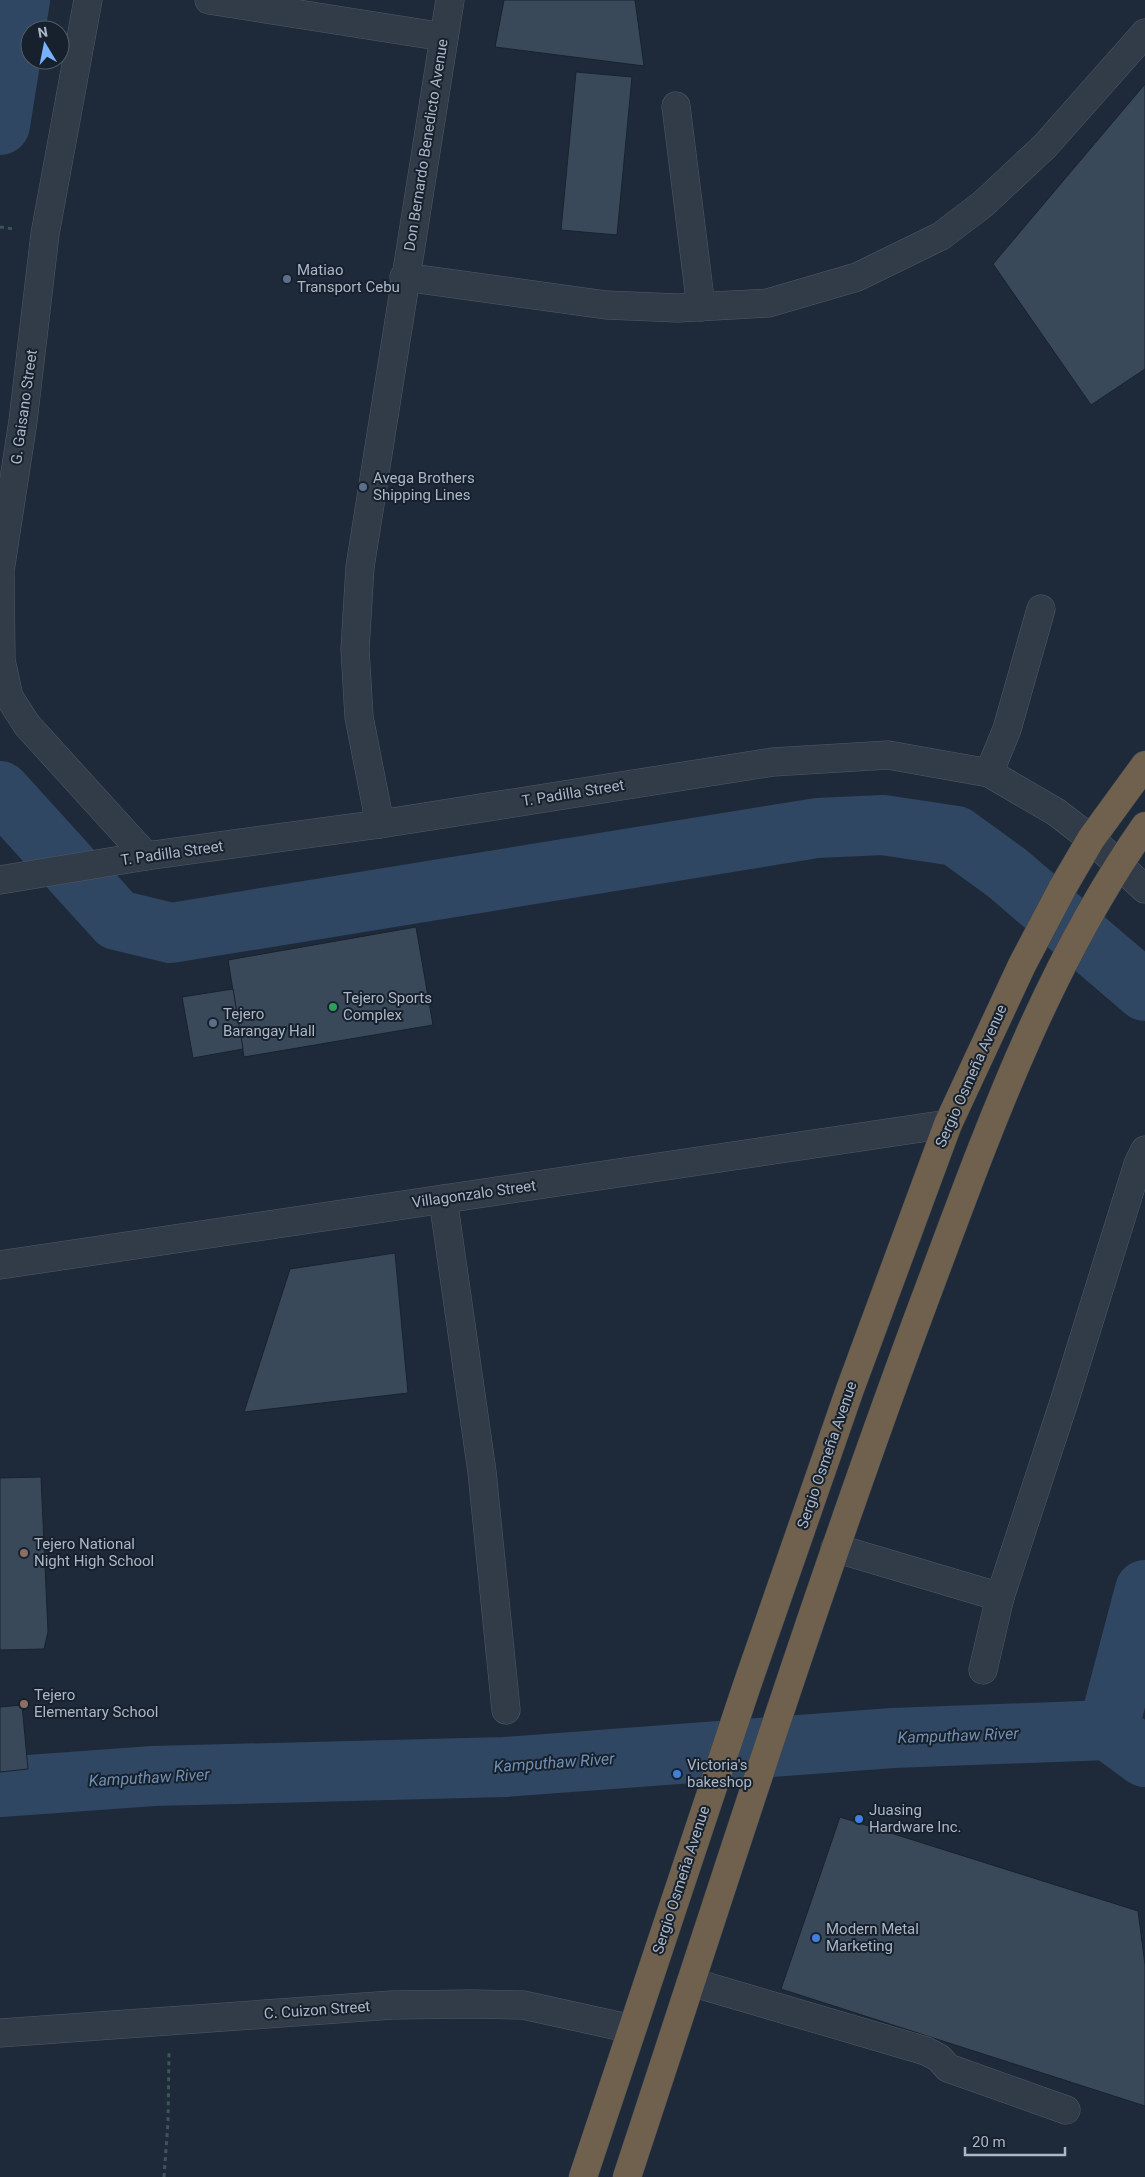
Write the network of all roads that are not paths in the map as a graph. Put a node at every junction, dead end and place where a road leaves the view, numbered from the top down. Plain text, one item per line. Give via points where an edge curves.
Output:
1 (88, 0) edge
2 (209, 0) edge
3 (450, 0) edge
4 (1145, 32) edge
5 (444, 37) junction
6 (676, 106) dead end
7 (404, 277) junction
8 (701, 307) junction
9 (1041, 609) dead end
10 (1145, 765) edge
11 (989, 774) junction
12 (380, 824) junction
13 (1145, 826) edge
14 (1091, 839) junction
15 (146, 856) junction
16 (1117, 865) junction
17 (0, 880) edge
18 (1145, 890) edge
19 (948, 1124) junction
20 (1145, 1150) edge
21 (443, 1199) junction
22 (0, 1265) edge
23 (835, 1548) junction
24 (1000, 1597) junction
25 (983, 1670) dead end
26 (506, 1710) dead end
27 (691, 1982) junction
28 (632, 2030) junction
29 (0, 2033) edge
30 (1066, 2110) dead end
31 (583, 2177) edge
32 (627, 2177) edge

1 - 15 street, G. Gaisano Street via 45,234 23,420 0,570 1,660 8,696 27,725
2 - 5 street
3 - 5 street, Don Bernardo Benedicto Avenue
4 - 8 street via 1045,146 983,204 941,236 858,277 768,303
5 - 7 street, Don Bernardo Benedicto Avenue
6 - 8 street
7 - 8 street via 606,305
7 - 12 street, Don Bernardo Benedicto Avenue via 360,567 355,649 359,717
9 - 11 street via 1007,728
10 - 14 highway, Sergio Osmeña Avenue
11 - 12 street, T. Padilla Street via 888,755 773,762
11 - 14 street, T. Padilla Street via 1056,812
12 - 15 street, T. Padilla Street
13 - 16 highway
14 - 16 street, T. Padilla Street
14 - 19 highway, Sergio Osmeña Avenue via 1037,935
15 - 17 street, T. Padilla Street
16 - 18 street, T. Padilla Street
16 - 23 highway via 1039,1013 988,1130
19 - 21 street, Villagonzalo Street
19 - 28 highway, Sergio Osmeña Avenue via 746,1688
20 - 24 street
21 - 22 street, Villagonzalo Street
21 - 26 street via 482,1472
23 - 24 street
23 - 27 highway
24 - 25 street
27 - 30 street via 926,2051 948,2068
27 - 32 highway
28 - 29 street, C. Cuizon Street via 523,2005 472,2004 392,2005
28 - 31 highway, Sergio Osmeña Avenue

